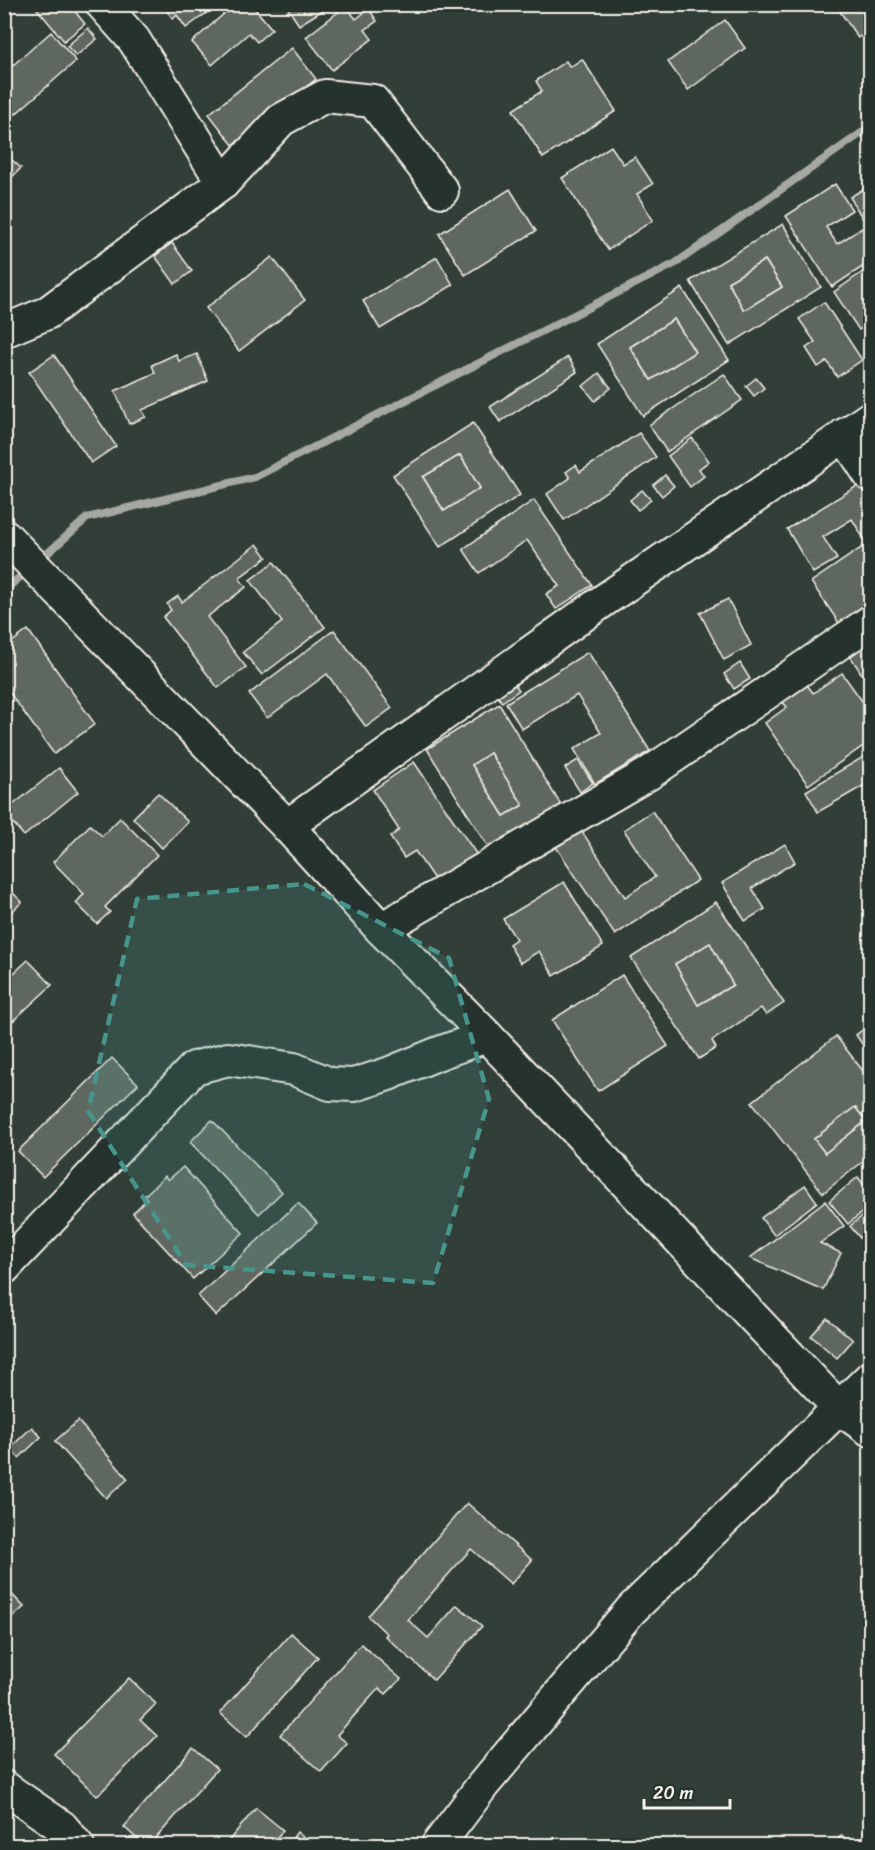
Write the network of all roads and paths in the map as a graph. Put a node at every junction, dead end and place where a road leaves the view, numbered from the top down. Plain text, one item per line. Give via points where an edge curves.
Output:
1 (102, 4) edge
2 (223, 183) junction
3 (442, 191) dead end
4 (4, 331) edge
5 (870, 418) edge
6 (844, 435) junction
7 (870, 475) edge
8 (12, 543) edge
9 (870, 622) edge
10 (287, 826) junction
11 (381, 929) junction
12 (487, 1036) junction
13 (4, 1268) edge
14 (870, 1378) edge
15 (840, 1409) junction
16 (870, 1430) edge
17 (4, 1786) edge
18 (78, 1845) edge
19 (437, 1845) edge

1 - 2 street via 134,40
2 - 3 street via 281,120 325,96 373,101
2 - 4 street via 47,313
5 - 6 street
6 - 7 street
6 - 10 street
8 - 10 street
9 - 11 street via 648,774
10 - 11 street
11 - 12 street
12 - 13 street via 354,1085 330,1084 294,1069 228,1059 194,1068
12 - 15 street
14 - 15 street
15 - 16 street
15 - 19 street via 631,1610
17 - 18 street via 62,1827

